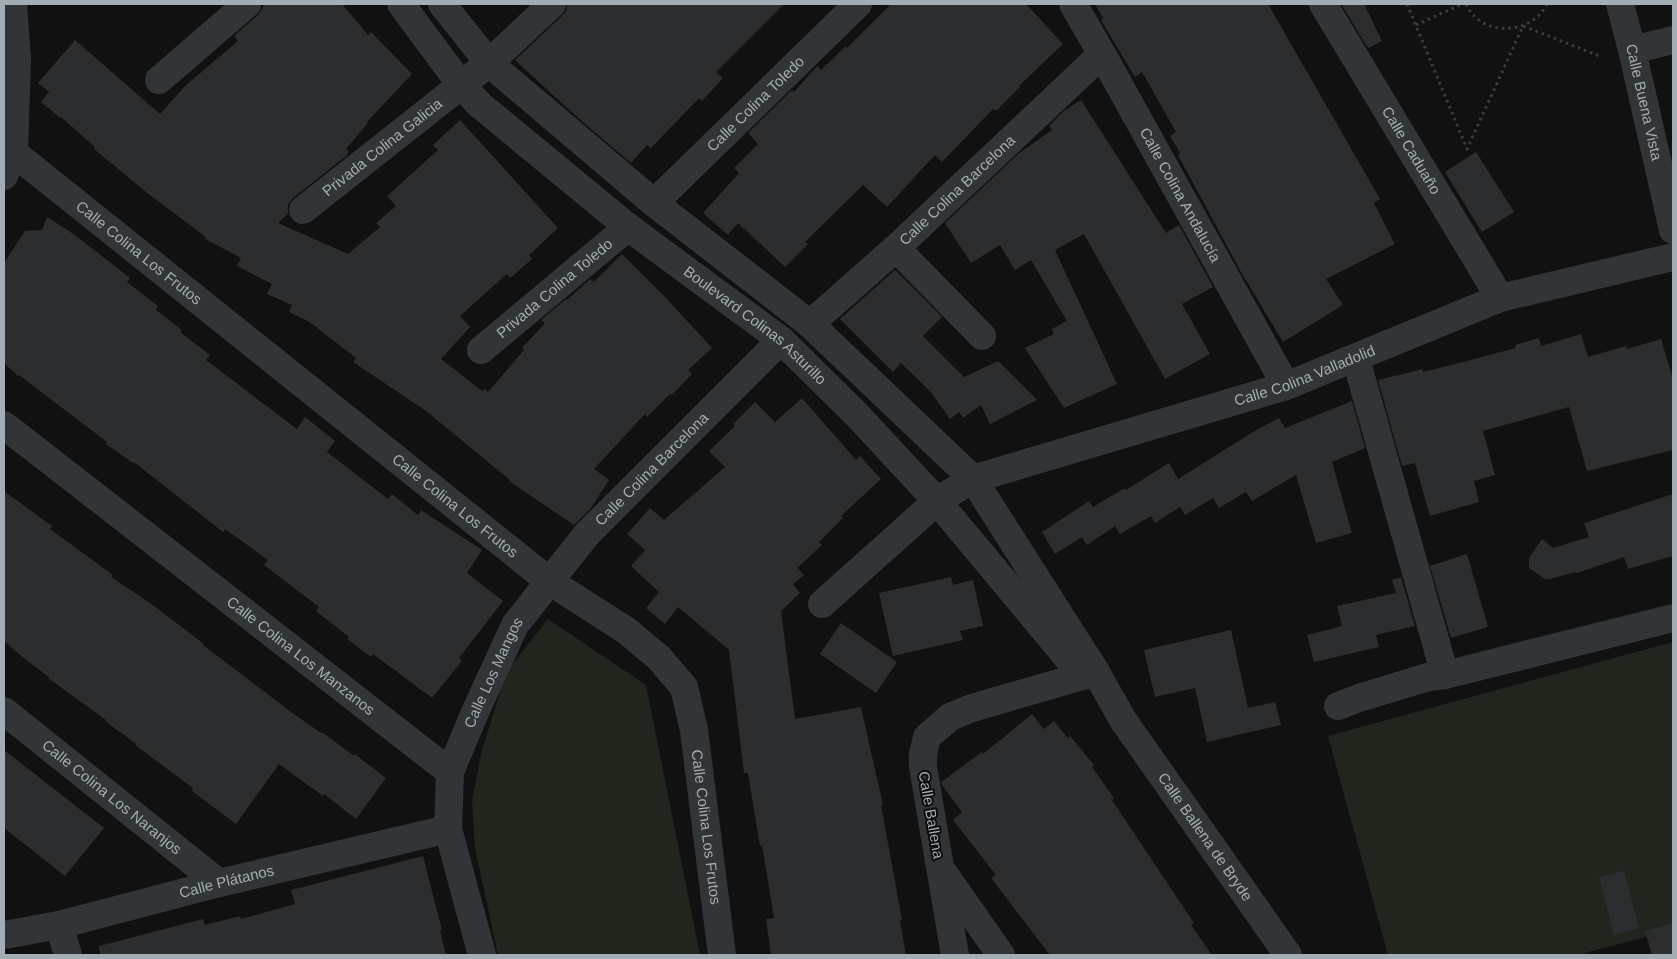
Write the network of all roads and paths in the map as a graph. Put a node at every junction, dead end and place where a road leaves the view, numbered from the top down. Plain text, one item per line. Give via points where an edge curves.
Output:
1 (13, 4) edge
2 (247, 4) edge
3 (400, 4) edge
4 (442, 4) edge
5 (552, 4) edge
6 (858, 4) edge
7 (1072, 4) edge
8 (1323, 4) edge
9 (1407, 4) edge
10 (1462, 4) edge
11 (1466, 4) edge
12 (1547, 4) edge
13 (1620, 4) edge
14 (1416, 25) junction
15 (1523, 26) junction
16 (1673, 40) edge
17 (1102, 54) junction
18 (1621, 55) junction
19 (489, 63) junction
20 (159, 80) dead end
21 (462, 84) junction
22 (7, 161) edge
23 (654, 204) junction
24 (303, 210) dead end
25 (628, 227) junction
26 (1673, 230) edge
27 (896, 248) junction
28 (1673, 257) edge
29 (1500, 298) junction
30 (810, 324) junction
31 (982, 336) dead end
32 (781, 340) junction
33 (481, 350) dead end
34 (1356, 359) junction
35 (1286, 386) junction
36 (4, 425) edge
37 (973, 480) junction
38 (938, 501) junction
39 (549, 581) junction
40 (822, 604) dead end
41 (1673, 618) edge
42 (1090, 674) junction
43 (1445, 675) junction
44 (1338, 706) dead end
45 (4, 711) edge
46 (450, 772) junction
47 (448, 829) junction
48 (941, 870) junction
49 (219, 883) junction
50 (59, 925) junction
51 (4, 935) edge
52 (68, 955) edge
53 (482, 955) edge
54 (722, 955) edge
55 (955, 955) edge
56 (1001, 955) edge
57 (1288, 955) edge

1 - 22 street via 17,58
2 - 20 street
3 - 21 street, Boulevard Colinas Asturillo
4 - 19 street
5 - 19 street, Privada Colina Galicia
6 - 23 street, Calle Colina Toledo
7 - 17 street, Calle Colina Andalucía
8 - 29 street, Calle Caduaño
9 - 14 path
10 - 14 path
11 - 15 path via 1479,20 1492,27 1508,29
12 - 15 path via 1536,18
13 - 18 street, Calle Buena Vista
14 - 15 path via 1467,149
15 - 18 path
16 - 18 street
17 - 27 street, Calle Colina Barcelona
17 - 35 street, Calle Colina Andalucía
18 - 26 street, Calle Buena Vista
19 - 21 street, Privada Colina Galicia
19 - 23 street
21 - 24 street, Privada Colina Galicia
21 - 25 street, Boulevard Colinas Asturillo via 505,127
22 - 39 street, Calle Colina Los Frutos
23 - 30 street
25 - 32 street, Boulevard Colinas Asturillo
25 - 33 street, Privada Colina Toledo
27 - 30 street, Calle Colina Barcelona
27 - 31 street
28 - 29 street, Calle Colina Valladolid
29 - 34 street, Calle Colina Valladolid
30 - 37 street
32 - 38 street, Boulevard Colinas Asturillo
32 - 39 street, Calle Colina Barcelona via 587,534
34 - 35 street, Calle Colina Valladolid
34 - 43 street
35 - 37 street, Calle Colina Valladolid
36 - 46 street, Calle Colina Los Manzanos
37 - 38 street, Calle Colina Valladolid
37 - 42 street
38 - 40 street, Calle Colina Valladolid
38 - 42 street, Boulevard Colinas Asturillo
39 - 46 street, Calle Los Mangos via 514,624
39 - 54 street, Calle Colina Los Frutos via 627,632 659,658 684,687 694,730
41 - 43 street
42 - 48 street, Calle Ballena via 950,716 927,737 923,767
42 - 57 street, Calle Ballena de Bryde
43 - 44 street via 1428,677
45 - 49 street, Calle Colina Los Naranjos
46 - 47 street
47 - 49 street, Calle Plátanos
47 - 53 street
48 - 55 street, Calle Ballena
48 - 56 street
49 - 50 street, Calle Plátanos
50 - 51 street, Calle Plátanos
50 - 52 street

